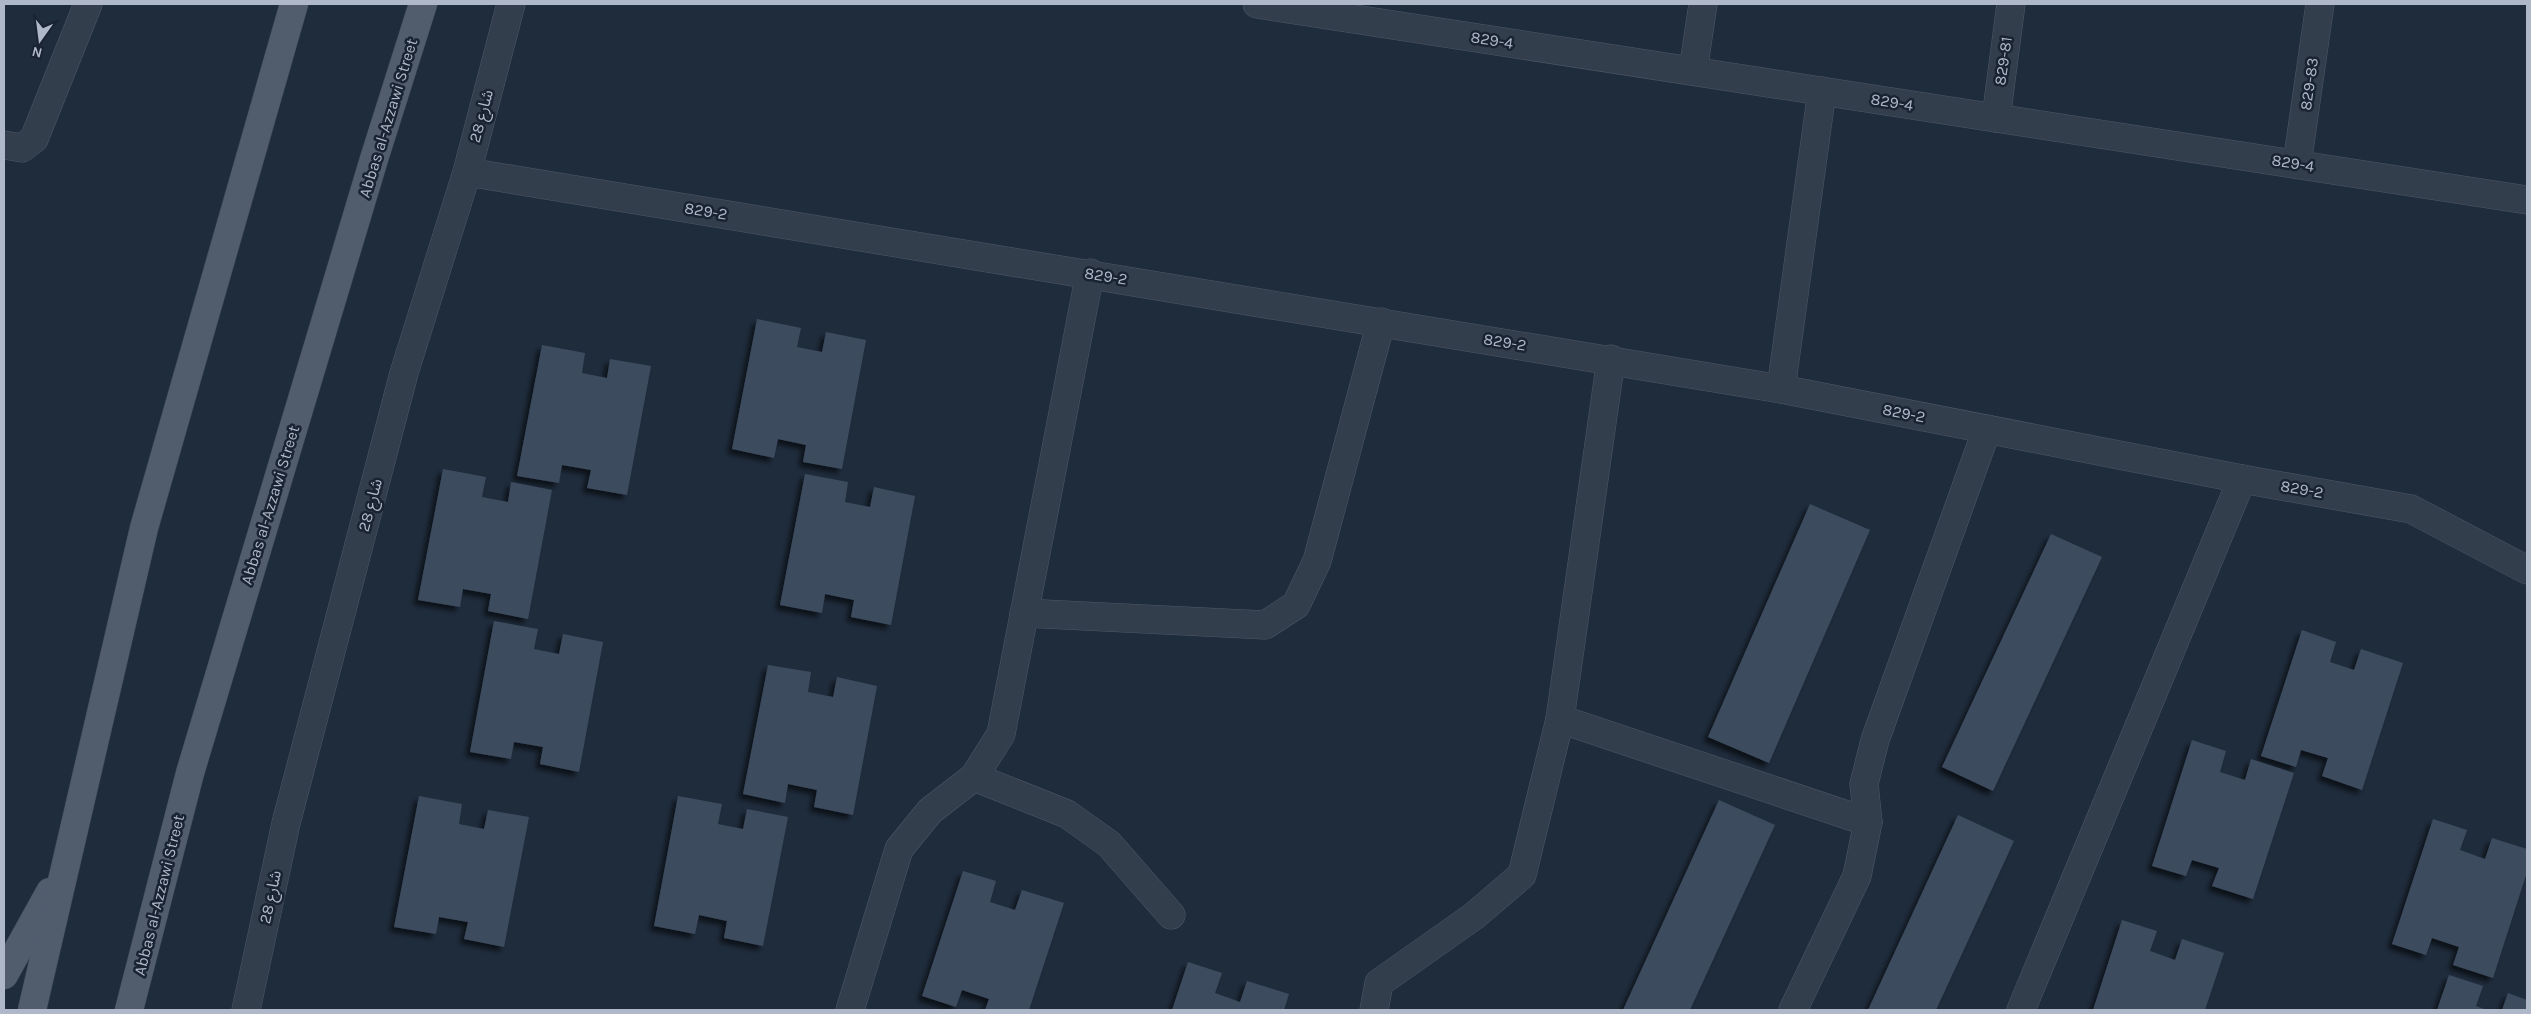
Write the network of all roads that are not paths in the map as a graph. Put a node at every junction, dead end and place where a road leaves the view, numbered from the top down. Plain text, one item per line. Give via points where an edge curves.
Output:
1 (88, 4) edge
2 (294, 4) edge
3 (423, 4) edge
4 (511, 4) edge
5 (1258, 4) edge
6 (1703, 4) edge
7 (2011, 4) edge
8 (2320, 4) edge
9 (1383, 13) edge
10 (1693, 71) junction
11 (1822, 90) junction
12 (1996, 118) junction
13 (4, 144) edge
14 (2297, 164) junction
15 (467, 172) junction
16 (2527, 200) edge
17 (1090, 273) junction
18 (1381, 322) junction
19 (1611, 359) junction
20 (1782, 389) junction
21 (1987, 429) junction
22 (2242, 479) junction
23 (2527, 570) edge
24 (1024, 613) junction
25 (1560, 719) junction
26 (974, 777) junction
27 (1868, 822) junction
28 (66, 864) junction
29 (1171, 915) dead end
30 (4, 975) edge
31 (32, 1010) edge
32 (129, 1010) edge
33 (246, 1010) edge
34 (850, 1010) edge
35 (1374, 1010) edge
36 (1793, 1010) edge
37 (2021, 1010) edge

1 - 13 street via 34,139 22,148
2 - 28 main road via 144,528
3 - 32 main road, Abbas al-Azzawi Street via 193,764
4 - 15 street, شارع 28
5 - 9 street, 829-4
6 - 10 street
7 - 12 street, 829-81
8 - 14 street, 829-83
9 - 10 street, 829-4
10 - 11 street, 829-4
11 - 12 street, 829-4
11 - 20 street
12 - 14 street, 829-4
14 - 16 street, 829-4
15 - 17 street, 829-2
15 - 33 street, شارع 28 via 404,373 286,823
17 - 18 street, 829-2
17 - 24 street
18 - 19 street, 829-2
18 - 24 street via 1317,561 1296,605 1265,625
19 - 20 street, 829-2
19 - 25 street
20 - 21 street, 829-2
21 - 22 street, 829-2
21 - 27 street via 1875,740 1864,784
22 - 23 street, 829-2 via 2411,509
22 - 37 street
24 - 26 street via 1001,734
25 - 27 street
25 - 35 street via 1522,875 1474,916 1379,984
26 - 29 street via 1067,814 1109,844
26 - 34 street via 930,811 899,849
27 - 36 street via 1857,876
28 - 30 main road
28 - 31 main road

